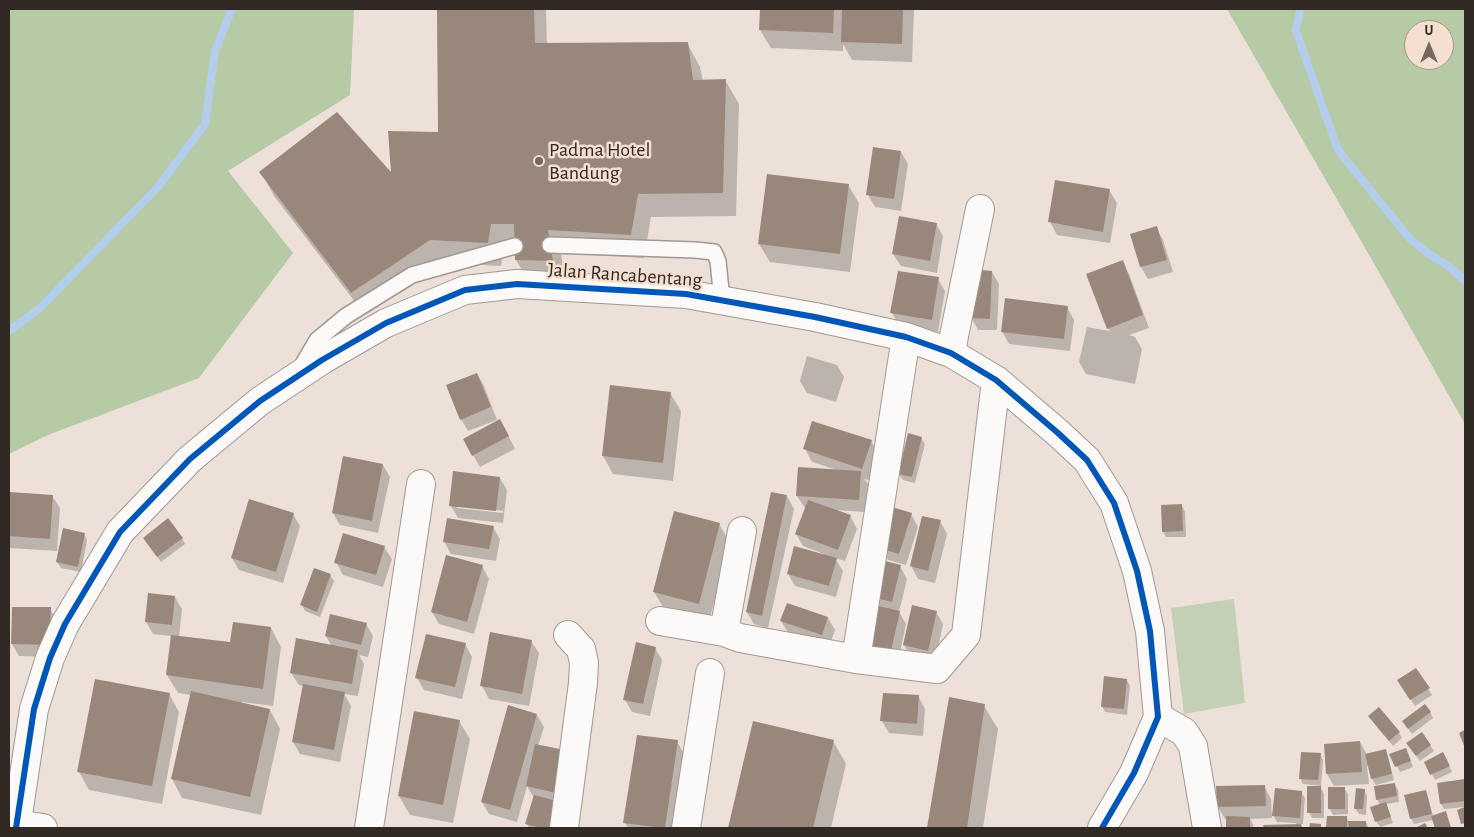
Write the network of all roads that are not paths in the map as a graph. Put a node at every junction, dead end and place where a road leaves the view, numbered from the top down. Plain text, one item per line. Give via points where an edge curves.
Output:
1 (980, 209) dead end
2 (550, 245) dead end
3 (515, 246) dead end
4 (722, 300) junction
5 (906, 337) junction
6 (952, 353) junction
7 (294, 378) junction
8 (996, 380) junction
9 (421, 484) dead end
10 (742, 531) dead end
11 (660, 621) dead end
12 (724, 632) junction
13 (568, 635) dead end
14 (856, 659) junction
15 (710, 673) dead end
16 (1158, 717) junction
17 (13, 825) edge
18 (43, 828) edge
19 (369, 828) edge
20 (564, 828) edge
21 (686, 828) edge
22 (1102, 828) edge
23 (1207, 828) edge

1 - 6 street
2 - 4 lane via 714,252
3 - 7 lane via 412,275 346,316 317,340
4 - 5 street, Jalan Rancabentang
4 - 7 street, Jalan Rancabentang via 686,294 517,284 465,290 386,323
5 - 6 street, Jalan Rancabentang
5 - 14 street
6 - 8 street, Jalan Rancabentang
7 - 17 street, Jalan Rancabentang via 190,459 120,532 65,624 50,658 34,709
8 - 14 street via 966,635 937,670
8 - 16 street, Jalan Rancabentang via 1087,460 1114,503 1137,571 1150,632
9 - 19 street
10 - 12 street
11 - 12 street
12 - 14 street via 740,638
13 - 20 street via 581,649 584,670
15 - 21 street
16 - 22 street, Jalan Rancabentang via 1134,773
16 - 23 street via 1184,732 1193,746
17 - 18 street

